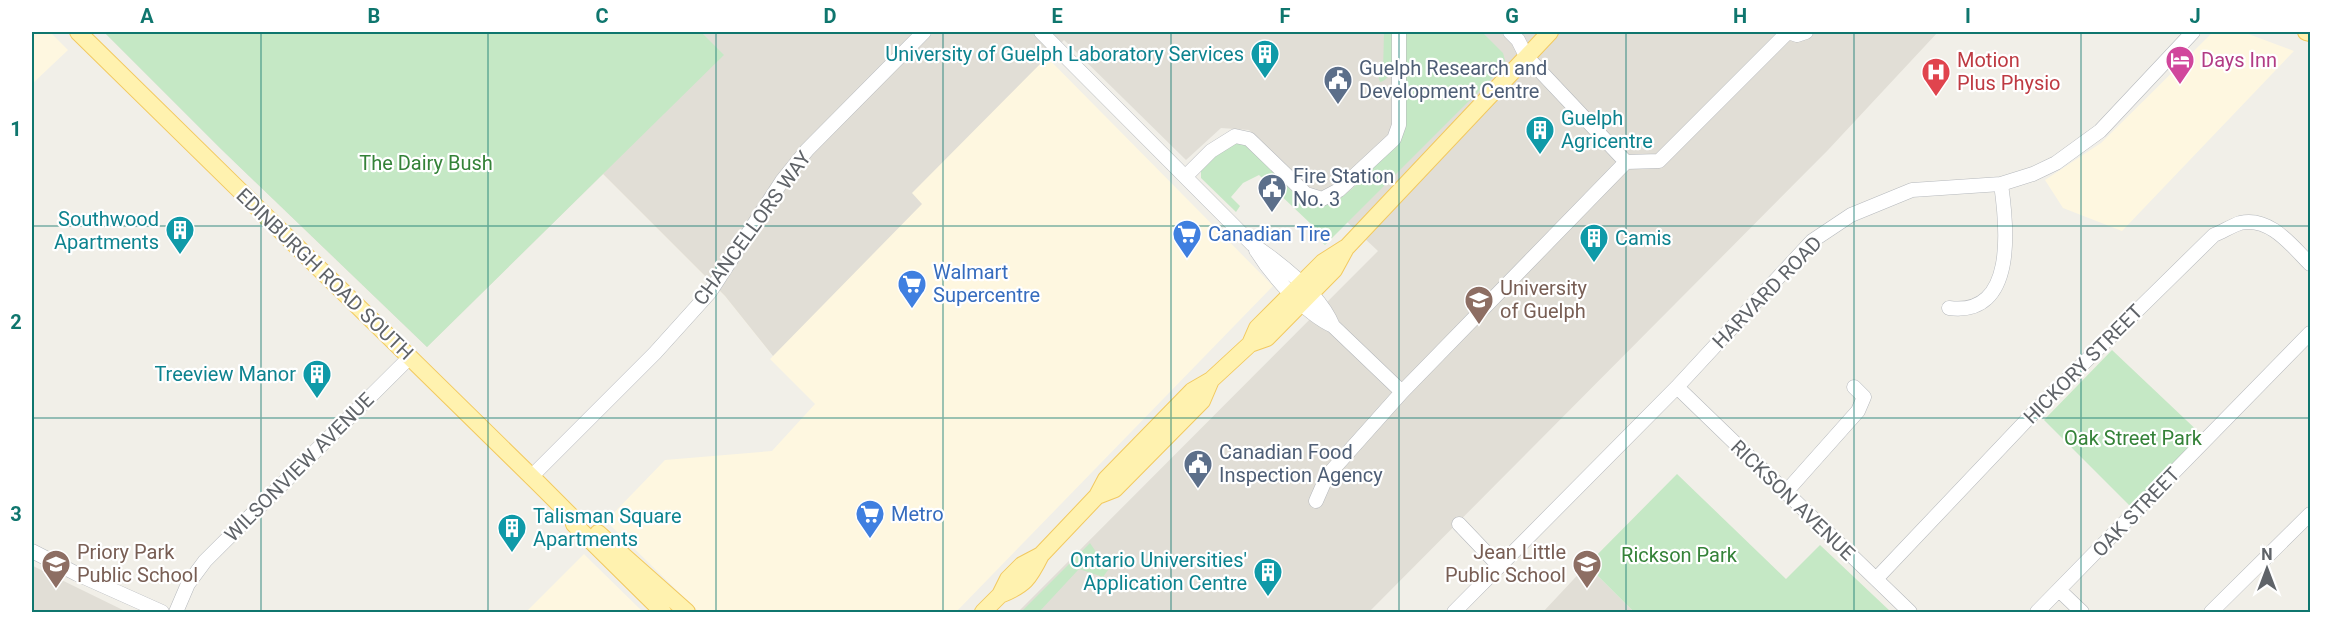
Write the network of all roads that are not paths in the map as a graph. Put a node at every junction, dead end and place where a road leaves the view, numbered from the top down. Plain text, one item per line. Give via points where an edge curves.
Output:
1 (78, 32) edge
2 (924, 32) edge
3 (1399, 32) edge
4 (1510, 32) edge
5 (1550, 32) edge
6 (1788, 32) edge
7 (1806, 32) edge
8 (2193, 32) edge
9 (2306, 32) edge
10 (2310, 33) edge
11 (1050, 35) edge
12 (1526, 56) junction
13 (1626, 162) junction
14 (1186, 176) junction
15 (2001, 184) junction
16 (2310, 264) edge
17 (1301, 294) junction
18 (1949, 308) dead end
19 (2310, 333) edge
20 (410, 357) junction
21 (1677, 387) junction
22 (1854, 387) dead end
23 (1402, 392) junction
24 (531, 477) junction
25 (1785, 493) junction
26 (1316, 501) dead end
27 (2310, 514) edge
28 (572, 518) junction
29 (1458, 524) dead end
30 (32, 550) edge
31 (1499, 566) junction
32 (1876, 579) junction
33 (2059, 590) junction
34 (162, 612) edge
35 (176, 612) edge
36 (663, 612) edge
37 (687, 612) edge
38 (983, 612) edge
39 (1454, 612) edge
40 (1910, 612) edge
41 (2037, 612) edge
42 (2082, 612) edge
43 (2211, 612) edge

1 - 20 main road, EDINBURGH ROAD SOUTH
2 - 24 street, CHANCELLORS WAY via 807,150 782,181 710,292
3 - 14 street via 1399,124 1394,139 1339,190 1322,199 1306,194 1249,139 1235,136 1211,151
4 - 12 street
5 - 12 main road
6 - 7 street
6 - 13 street via 1659,161
8 - 15 street, HARVARD ROAD via 2091,138 2056,163
9 - 10 main road
11 - 14 street
12 - 13 street
12 - 17 main road via 1346,248 1334,270
13 - 23 street
14 - 17 street via 1252,244 1274,259
15 - 18 street via 2006,244 1997,282 1989,297 1965,310
15 - 21 street, HARVARD ROAD via 1912,190 1851,214 1812,242
16 - 32 street, HICKORY STREET via 2277,231 2260,224 2241,223 2214,235 2042,404
17 - 23 street via 1319,319 1333,326
17 - 38 main road via 1267,338 1250,344 1211,380 1192,391 1106,479 1097,496 1041,555 1032,574 1018,588 1000,595
19 - 33 street, OAK STREET
20 - 24 main road, EDINBURGH ROAD SOUTH
20 - 35 street, WILSONVIEW AVENUE via 205,561 191,578
21 - 25 street, RICKSON AVENUE
21 - 31 street, HARVARD ROAD
22 - 25 street via 1864,397 1858,411
23 - 26 street via 1327,476
24 - 28 main road, EDINBURGH ROAD SOUTH
25 - 32 street, RICKSON AVENUE
27 - 43 street
28 - 36 main road, EDINBURGH ROAD SOUTH
28 - 37 main road, EDINBURGH ROAD SOUTH via 582,520
29 - 31 street
30 - 34 street
31 - 39 street, HARVARD ROAD
32 - 40 street, RICKSON AVENUE
33 - 41 street, OAK STREET
33 - 42 street

